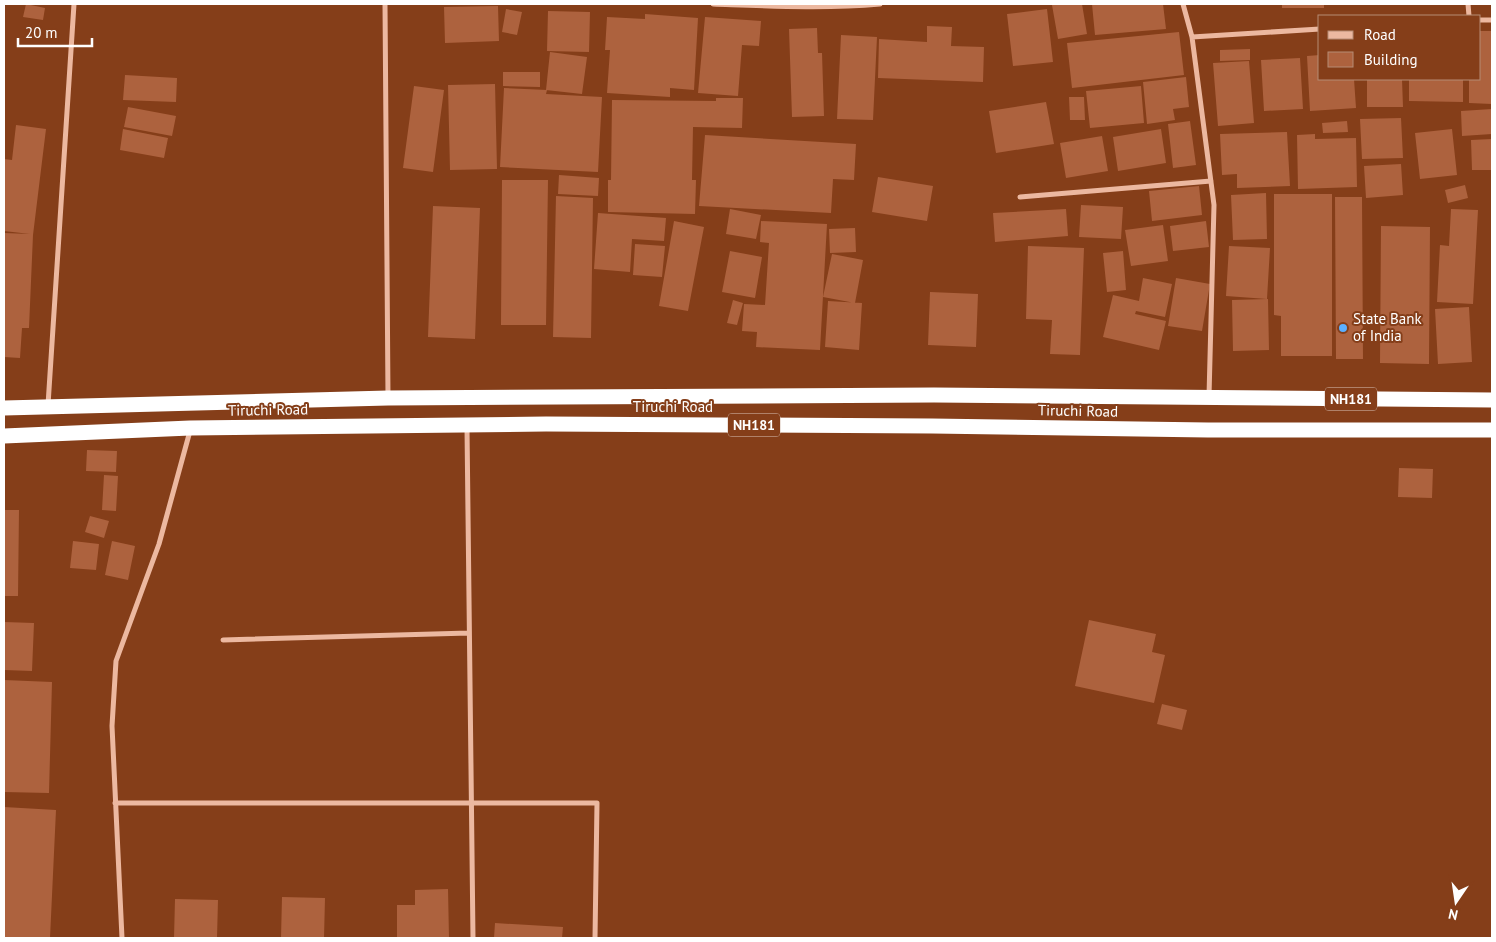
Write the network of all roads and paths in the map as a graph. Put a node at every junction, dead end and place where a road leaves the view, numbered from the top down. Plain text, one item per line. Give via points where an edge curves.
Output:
1 (74, 4) edge
2 (385, 4) edge
3 (713, 4) edge
4 (880, 4) edge
5 (1183, 4) edge
6 (794, 6) edge
7 (1318, 29) edge
8 (1192, 37) junction
9 (1211, 181) junction
10 (1020, 197) dead end
11 (388, 398) junction
12 (1209, 398) junction
13 (1492, 400) edge
14 (48, 406) junction
15 (4, 408) edge
16 (466, 425) junction
17 (190, 428) junction
18 (1492, 430) edge
19 (4, 436) edge
20 (469, 633) junction
21 (224, 640) dead end
22 (472, 802) junction
23 (115, 803) junction
24 (122, 938) edge
25 (474, 938) edge
26 (595, 938) edge

1 - 14 street
2 - 11 street
3 - 6 street
4 - 6 street
5 - 8 street
7 - 8 street
8 - 9 street
9 - 10 street
9 - 12 street via 1214,204
11 - 12 highway, Tiruchi Road / NH181
11 - 14 highway, Tiruchi Road / NH181
12 - 13 highway, Tiruchi Road / NH181
14 - 15 highway, Tiruchi Road / NH181
16 - 17 highway, Tiruchi Road / NH181
16 - 18 highway, Tiruchi Road / NH181
16 - 20 street
17 - 19 highway, Tiruchi Road / NH181
17 - 23 street via 159,544 116,661 112,726
20 - 21 street
20 - 22 street
22 - 23 street
22 - 25 street
22 - 26 street via 597,803
23 - 24 street

